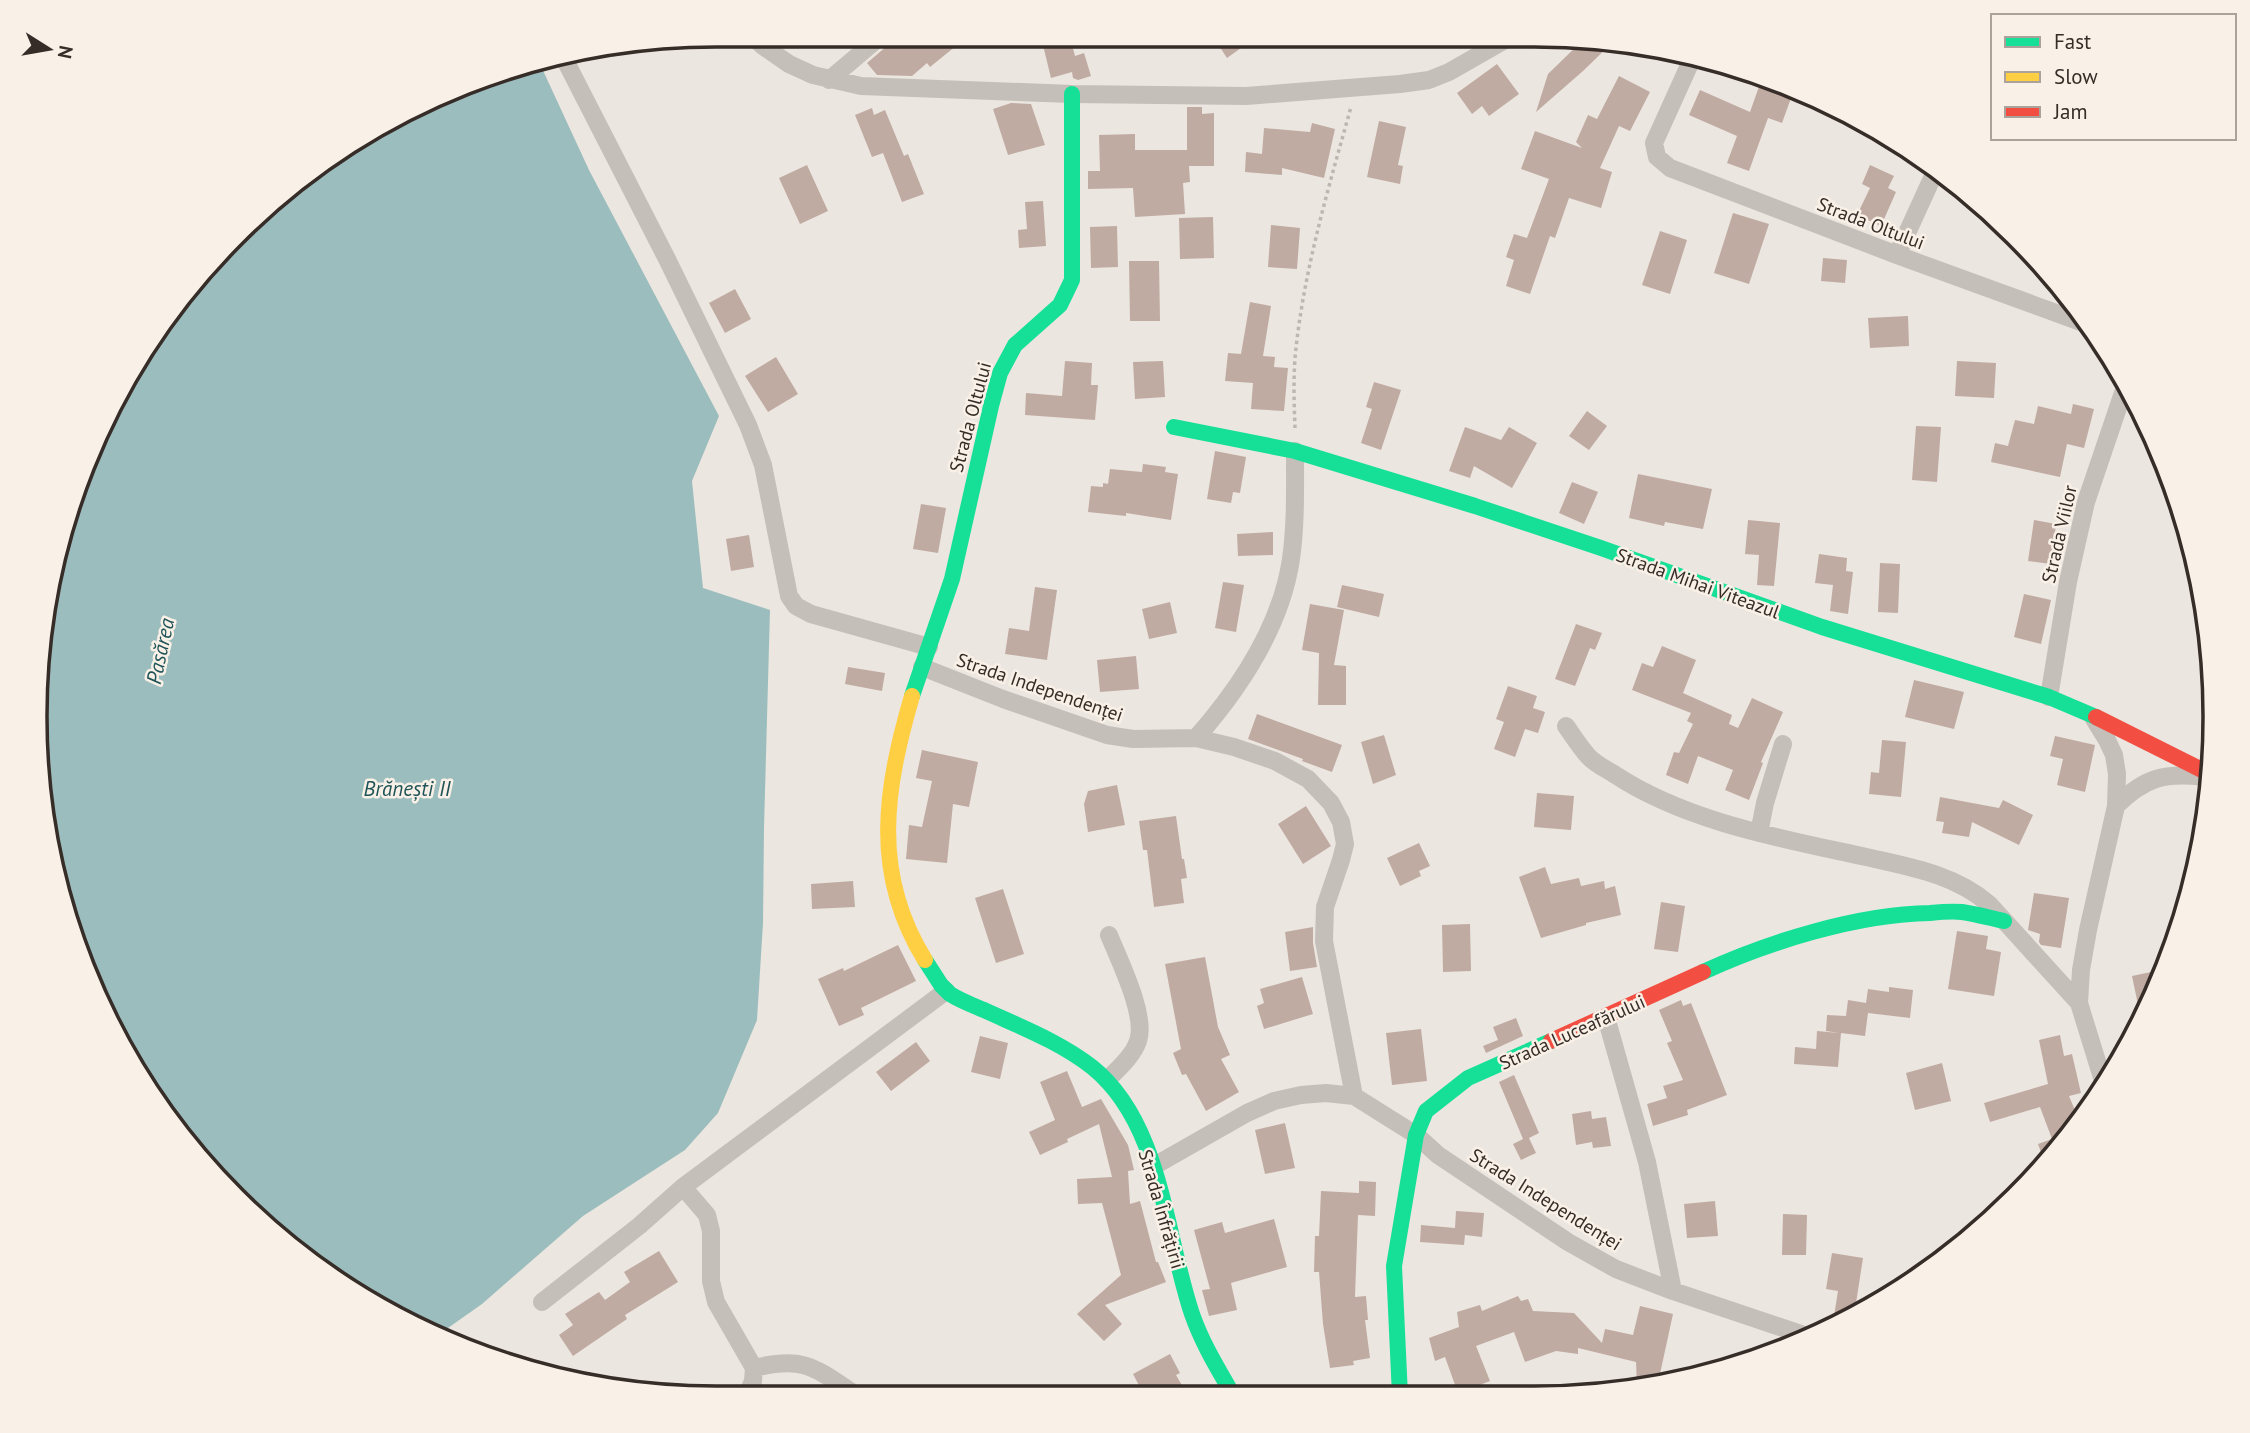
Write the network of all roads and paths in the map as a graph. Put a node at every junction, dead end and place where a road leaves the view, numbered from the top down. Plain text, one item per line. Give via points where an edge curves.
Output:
1 (764, 47) edge
2 (868, 47) edge
3 (1492, 47) edge
4 (567, 64) edge
5 (1686, 65) edge
6 (829, 80) junction
7 (1356, 88) junction
8 (1072, 94) junction
9 (1932, 179) edge
10 (1897, 255) junction
11 (2071, 318) edge
12 (2121, 397) edge
13 (1174, 427) dead end
14 (1295, 451) junction
15 (929, 647) junction
16 (922, 667) junction
17 (2049, 698) junction
18 (2091, 715) junction
19 (1566, 726) dead end
20 (1196, 738) junction
21 (1783, 744) dead end
22 (2200, 771) edge
23 (2200, 776) edge
24 (2116, 806) junction
25 (1759, 833) junction
26 (2004, 921) junction
27 (1109, 935) dead end
28 (946, 991) junction
29 (2079, 1003) junction
30 (1606, 1017) junction
31 (2101, 1071) edge
32 (1107, 1080) junction
33 (1354, 1096) junction
34 (1416, 1135) junction
35 (1154, 1166) junction
36 (683, 1187) junction
37 (1673, 1291) junction
38 (542, 1302) dead end
39 (1796, 1332) edge
40 (754, 1368) junction
41 (751, 1386) edge
42 (843, 1386) edge
43 (1228, 1386) edge
44 (1400, 1386) edge

1 - 6 street via 789,64
2 - 6 street
3 - 7 street via 1429,80
4 - 15 street via 748,425 764,465 789,596 811,614
5 - 10 street, Strada Oltului via 1654,143 1657,158 1670,168
6 - 8 street via 861,86
7 - 8 street via 1246,96
7 - 14 path via 1303,300 1296,350
8 - 15 street, Strada Oltului via 1072,280 1057,309 1032,326 1011,350 996,383 952,579
9 - 10 street
10 - 11 street, Strada Oltului
12 - 17 street, Strada Viilor via 2086,502
13 - 14 street, Strada Mihai Viteazul
14 - 17 street, Strada Mihai Viteazul via 1475,506 1822,627
14 - 20 street via 1291,560 1276,615 1247,670
15 - 16 street, Strada Oltului
16 - 20 street, Strada Independenței via 1107,735
16 - 28 street, Strada Oltului via 891,785 887,856 892,889 904,919 920,954
17 - 18 street, Strada Mihai Viteazul
18 - 22 street, Strada Mihai Viteazul
18 - 24 street via 2114,755
19 - 25 street via 1590,758 1629,784
20 - 33 street, Strada Independenței via 1254,752 1294,770 1331,803 1341,822 1345,844 1325,907 1324,941
21 - 25 street
23 - 24 street via 2157,778 2134,788
24 - 29 street via 2088,930
25 - 26 street via 1921,869 1976,893
26 - 29 street
26 - 30 street, Strada Luceafărului via 1960,912 1907,913 1807,934 1737,956
27 - 32 street via 1139,1012 1140,1031 1130,1055
28 - 32 street, Strada Înfrățirii via 1070,1052
28 - 36 street
29 - 31 street
30 - 34 street, Strada Luceafărului via 1468,1078 1426,1111
30 - 37 street via 1647,1161
32 - 35 street, Strada Înfrățirii
33 - 34 street, Strada Independenței
33 - 35 street, Strada Independenței via 1326,1093 1274,1101
34 - 37 street, Strada Independenței via 1438,1155 1568,1242 1616,1269
34 - 44 street, Strada Luceafărului via 1394,1266
35 - 43 street, Strada Înfrățirii via 1193,1315
36 - 38 street
36 - 40 street via 707,1215 716,1302
37 - 39 street, Strada Independenței
40 - 41 street
40 - 42 street via 779,1362 813,1366

